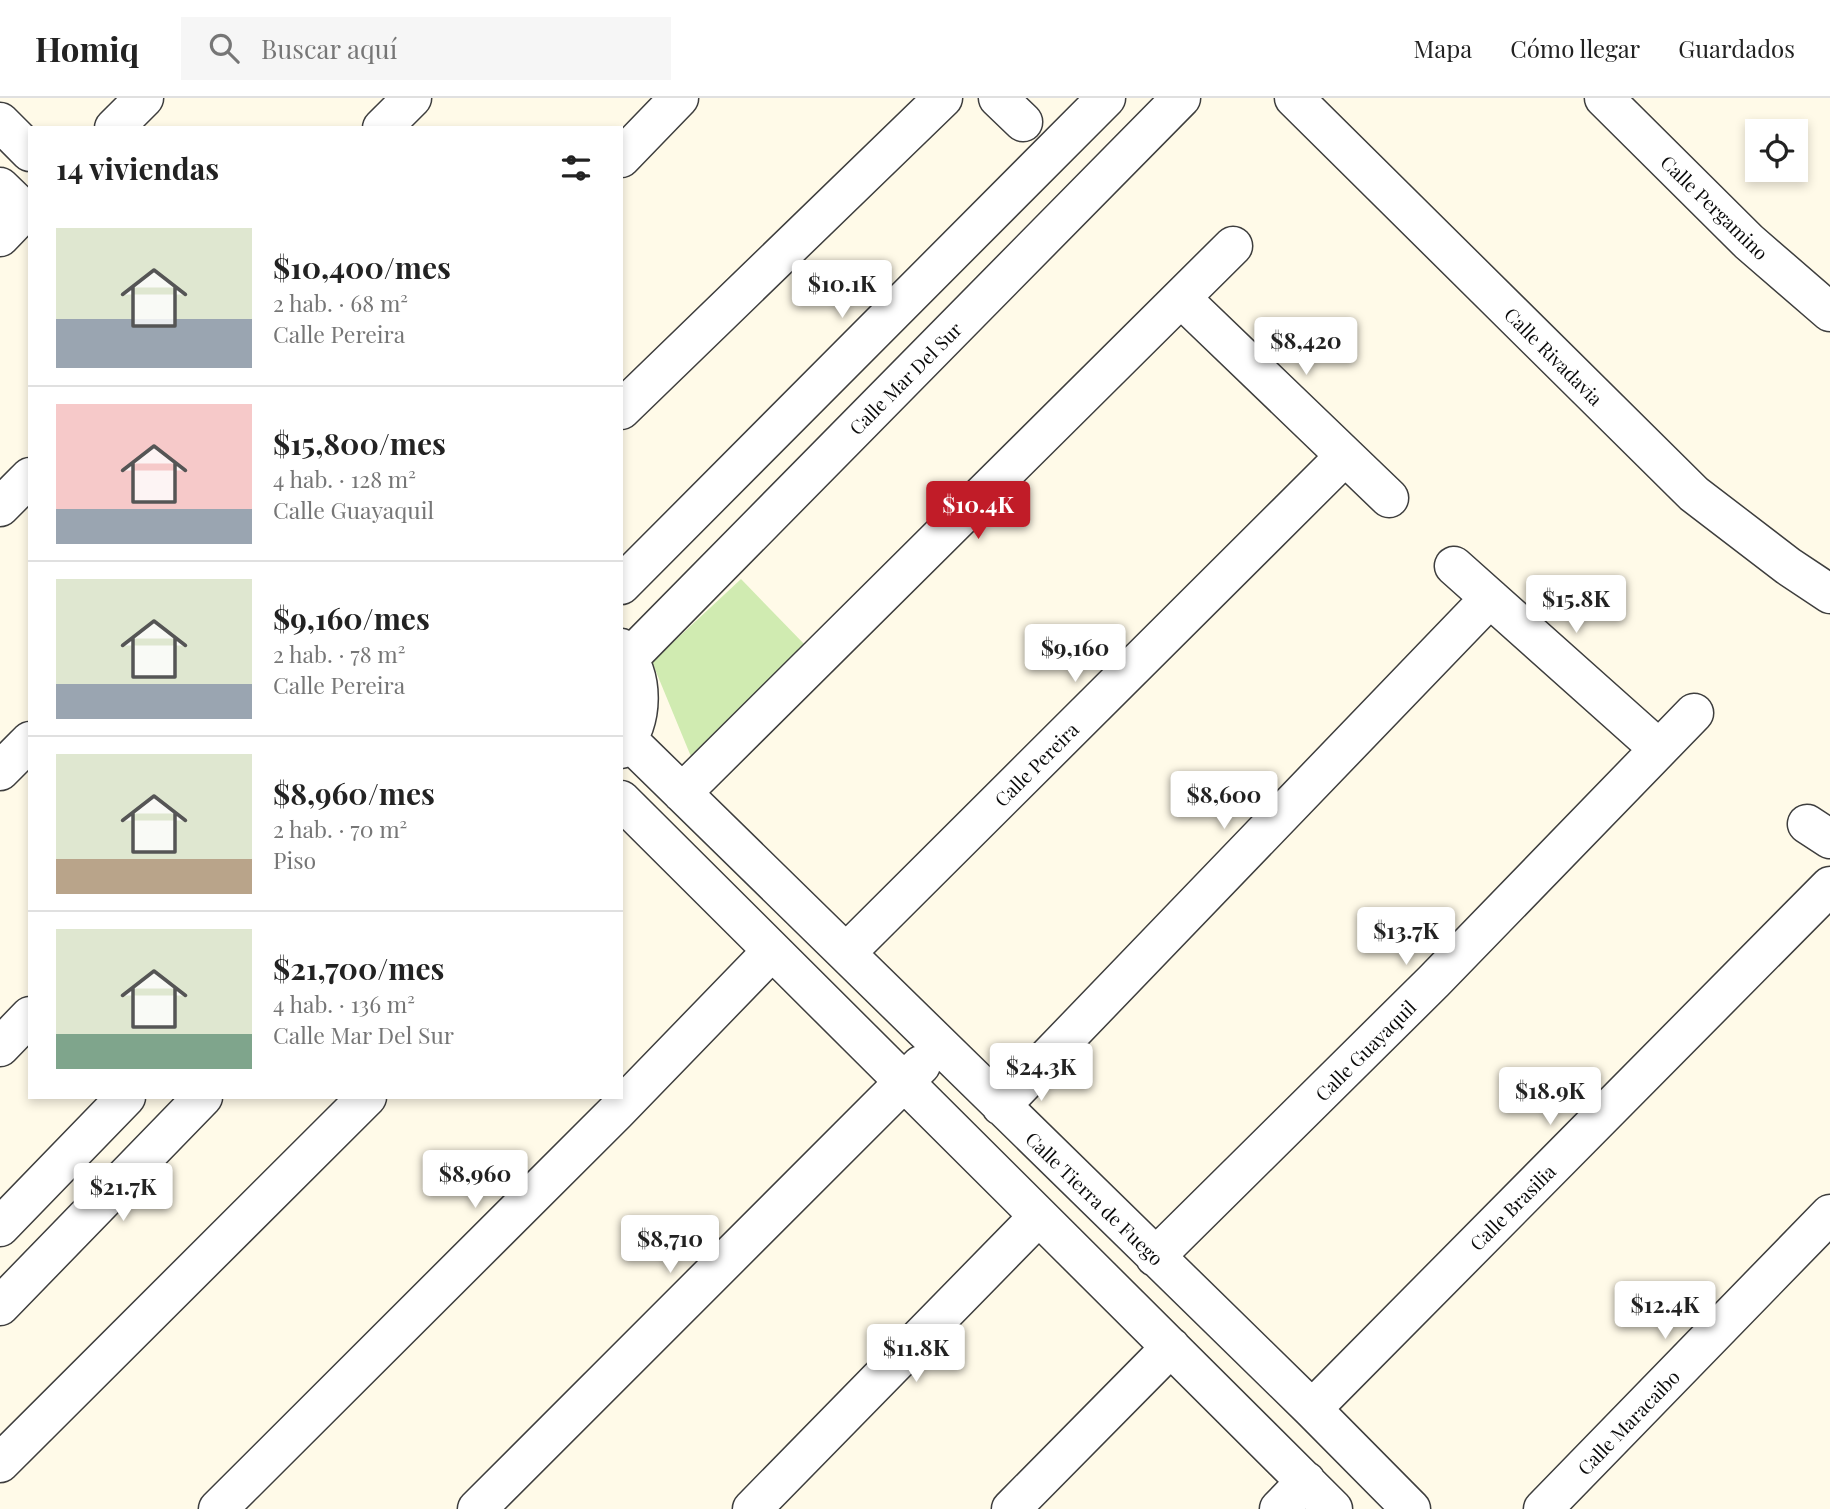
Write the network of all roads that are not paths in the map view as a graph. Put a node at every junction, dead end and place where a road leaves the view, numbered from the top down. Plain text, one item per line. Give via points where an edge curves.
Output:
1 (144, 98) edge
2 (412, 98) edge
3 (679, 98) edge
4 (943, 98) edge
5 (1106, 98) edge
6 (1181, 98) edge
7 (1294, 98) edge
8 (1604, 98) edge
9 (0, 122) edge
10 (116, 126) edge
11 (384, 126) edge
12 (28, 150) edge
13 (623, 156) edge
14 (1233, 246) dead end
15 (1181, 298) junction
16 (1830, 312) edge
17 (623, 408) edge
18 (1345, 456) junction
19 (28, 479) edge
20 (1389, 498) dead end
21 (0, 507) edge
22 (1454, 566) dead end
23 (623, 583) edge
24 (1830, 594) edge
25 (1490, 598) junction
26 (625, 653) edge
27 (1694, 713) dead end
28 (28, 743) edge
29 (625, 745) edge
30 (1659, 749) junction
31 (0, 771) edge
32 (682, 793) junction
33 (623, 802) edge
34 (1830, 886) edge
35 (772, 951) junction
36 (846, 953) junction
37 (28, 1018) edge
38 (940, 1046) junction
39 (0, 1047) edge
40 (904, 1084) junction
41 (623, 1091) edge
42 (124, 1099) edge
43 (202, 1099) edge
44 (366, 1099) edge
45 (609, 1104) edge
46 (1001, 1106) junction
47 (1830, 1214) edge
48 (1038, 1217) junction
49 (0, 1227) edge
50 (1155, 1257) junction
51 (0, 1306) edge
52 (1171, 1348) junction
53 (1312, 1409) junction
54 (0, 1463) edge
55 (1306, 1481) junction
56 (218, 1509) edge
57 (477, 1509) edge
58 (752, 1509) edge
59 (1011, 1509) edge
60 (1279, 1509) edge
61 (1333, 1509) edge
62 (1411, 1509) edge
63 (1543, 1509) edge

1 - 10 street
2 - 11 street
3 - 13 street
4 - 17 street
5 - 23 street
6 - 26 street, Calle Mar Del Sur
7 - 24 street, Calle Rivadavia via 1694,494
8 - 16 street, Calle Pergamino via 1749,242
9 - 12 street
14 - 15 street
15 - 18 street
15 - 32 street
18 - 20 street
18 - 36 street, Calle Pereira
19 - 21 street
22 - 25 street
25 - 30 street
25 - 46 street
26 - 29 street via 639,685 638,714
27 - 30 street, Calle Guayaquil
28 - 31 street
29 - 32 street, Calle Tierra de Fuego
30 - 50 street, Calle Guayaquil via 1434,982
32 - 36 street, Calle Tierra de Fuego
33 - 35 street
34 - 53 street, Calle Brasilia
35 - 40 street
35 - 41 street
36 - 38 street, Calle Tierra de Fuego
37 - 39 street
38 - 40 street
38 - 46 street, Calle Tierra de Fuego
40 - 48 street
40 - 57 street
42 - 49 street
43 - 51 street
44 - 54 street
45 - 56 street
46 - 50 street, Calle Tierra de Fuego
47 - 63 street, Calle Maracaibo
48 - 52 street
48 - 58 street
50 - 53 street, Calle Tierra de Fuego
52 - 55 street
52 - 59 street
53 - 62 street, Calle Tierra de Fuego
55 - 60 street
55 - 61 street

